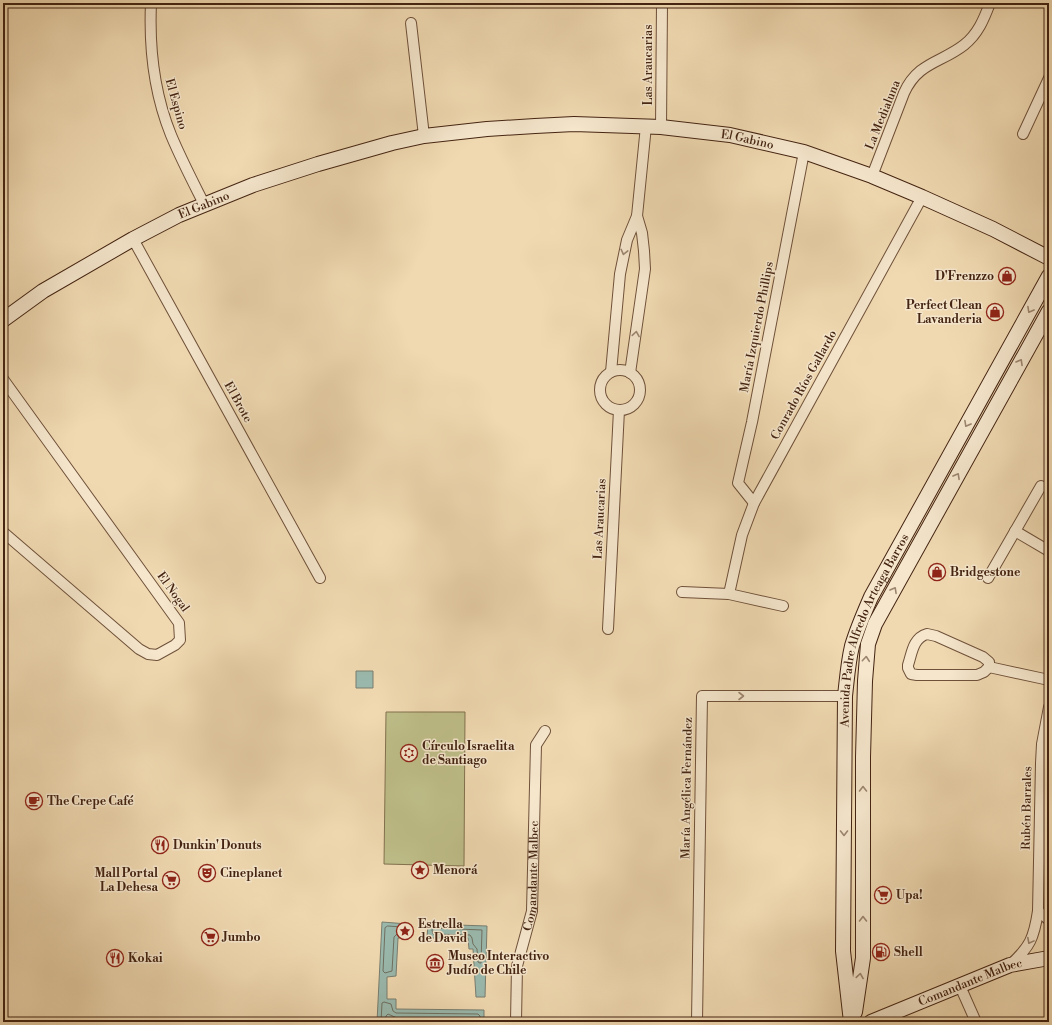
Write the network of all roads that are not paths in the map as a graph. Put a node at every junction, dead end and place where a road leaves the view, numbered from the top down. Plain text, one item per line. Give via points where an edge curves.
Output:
1 (151, 3) edge
2 (662, 3) edge
3 (990, 3) edge
4 (411, 23) dead end
5 (1049, 78) edge
6 (646, 126) junction
7 (661, 126) junction
8 (1023, 134) dead end
9 (424, 136) junction
10 (804, 152) junction
11 (872, 176) junction
12 (922, 197) junction
13 (204, 204) junction
14 (637, 216) junction
15 (133, 239) junction
16 (1049, 258) edge
17 (1049, 276) edge
18 (1049, 312) edge
19 (3, 320) edge
20 (611, 372) junction
21 (630, 373) junction
22 (3, 379) edge
23 (619, 410) junction
24 (1041, 486) dead end
25 (754, 503) junction
26 (1015, 531) junction
27 (3, 532) edge
28 (1049, 551) edge
29 (320, 578) dead end
30 (988, 578) dead end
31 (682, 592) dead end
32 (729, 594) junction
33 (783, 606) dead end
34 (608, 629) dead end
35 (989, 667) junction
36 (1049, 680) edge
37 (845, 696) junction
38 (1049, 707) edge
39 (545, 731) dead end
40 (1038, 911) junction
41 (1049, 920) edge
42 (1049, 958) edge
43 (1010, 965) junction
44 (960, 986) junction
45 (516, 1022) edge
46 (697, 1022) edge
47 (852, 1022) edge
48 (871, 1022) edge
49 (976, 1022) edge

1 - 13 street, El Espino via 152,59 165,120
2 - 7 street, Las Araucarias
3 - 11 street, La Medialuna via 978,29 969,41 927,65 915,75 904,93
4 - 9 street
5 - 8 street
6 - 7 main road, El Gabino
6 - 9 main road, El Gabino via 558,124
6 - 14 street
7 - 10 main road, El Gabino via 730,135
9 - 13 main road, El Gabino via 292,172
10 - 11 main road, El Gabino
10 - 25 street, María Izquierdo Phillips via 738,483
11 - 12 main road, El Gabino
12 - 16 main road, El Gabino
12 - 25 street, Conrado Ríos Gallardo
13 - 15 main road, El Gabino
14 -> 20 street via 627,240 620,274
21 -> 14 street via 645,269 642,233
15 - 19 main road, El Gabino via 43,291
15 - 29 street, El Brote
17 -> 37 main road, Avenida Padre Alfredo Arteaga Barros via 871,597 852,646
47 -> 18 main road, Avenida Padre Alfredo Arteaga Barros via 863,958 863,757 868,644 875,624
20 - 21 street via 617,370
20 - 23 street via 602,380 600,394 606,405
21 - 23 street via 640,387 638,398 630,407
22 - 27 street, El Nogal via 179,623 180,640 157,655 139,649
23 - 34 street, Las Araucarias
24 - 26 street
25 - 32 street, Conrado Ríos Gallardo via 742,535
26 - 28 street
26 - 30 street
31 - 32 street
32 - 33 street
35 - 35 street via 983,657 927,634 916,640 908,668 914,675 977,675
35 - 36 street
46 -> 37 street, María Angélica Fernández via 702,696
37 -> 47 main road, Avenida Padre Alfredo Arteaga Barros via 843,951
38 - 40 street, Rubén Barrales via 1042,744
39 - 45 street, Comandante Malbec via 536,745 532,912 517,966
40 - 41 street
40 -> 43 street, Rubén Barrales via 1031,940 1023,953
42 - 43 main road, Comandante Malbec
43 - 44 main road, Comandante Malbec
44 - 48 main road, Comandante Malbec
44 - 49 street

